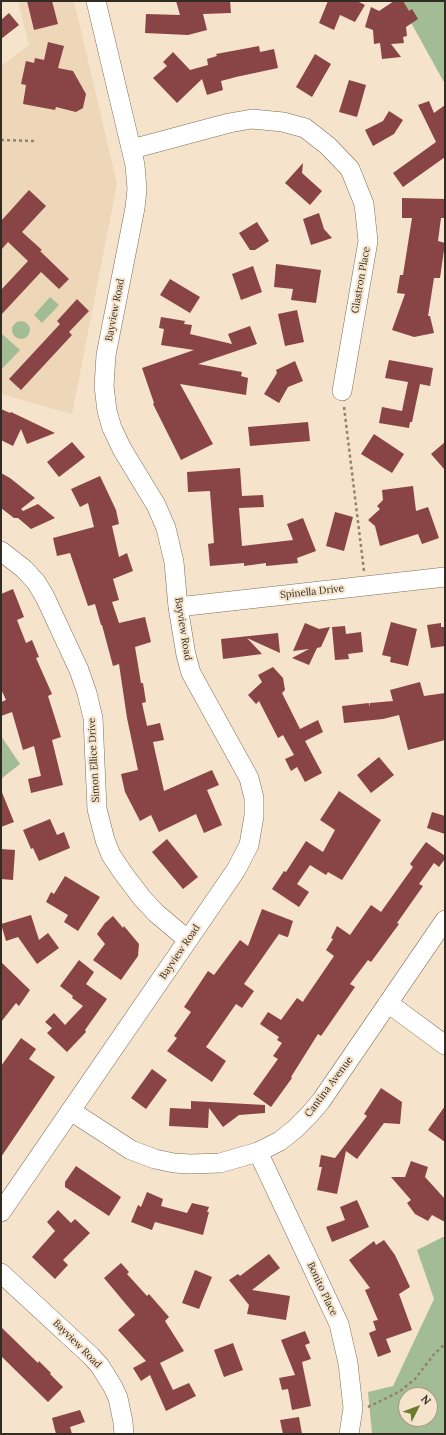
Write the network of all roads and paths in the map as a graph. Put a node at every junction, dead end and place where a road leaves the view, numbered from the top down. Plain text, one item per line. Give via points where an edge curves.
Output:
1 (96, 1) edge
2 (1, 140) edge
3 (34, 141) dead end
4 (132, 148) junction
5 (343, 395) joint
6 (1, 551) edge
7 (364, 573) dead end
8 (445, 577) edge
9 (178, 607) junction
10 (445, 920) edge
11 (188, 940) junction
12 (388, 1003) junction
13 (445, 1045) edge
14 (71, 1112) junction
15 (258, 1152) junction
16 (1, 1212) edge
17 (1, 1273) edge
18 (445, 1344) edge
19 (362, 1408) dead end
20 (124, 1434) edge
21 (349, 1434) edge

1 - 4 street, Bayview Road
2 - 3 path
4 - 5 street, Glastron Place via 252,119 283,122 305,128 328,146 350,169 364,204 368,241
4 - 9 street, Bayview Road via 137,189 135,208 106,355 105,399 112,428 156,505 166,528 174,562
5 - 7 path
6 - 11 street, Simon Ellice Drive via 36,582 79,670 93,718 97,809 111,855 142,898
8 - 9 street, Spinella Drive
9 - 11 street, Bayview Road via 191,673 249,778 254,798 249,845 236,870
10 - 12 street, Cantina Avenue
11 - 14 street, Bayview Road
12 - 13 street
12 - 15 street, Cantina Avenue via 309,1115 280,1141
14 - 15 street, Cantina Avenue via 131,1150 155,1159 190,1164 220,1163
14 - 16 street, Bayview Road
15 - 21 street, Bonito Place via 339,1324 348,1363 353,1408
17 - 20 street, Bayview Road via 100,1366 118,1398
18 - 19 path via 415,1379 399,1392 370,1407

